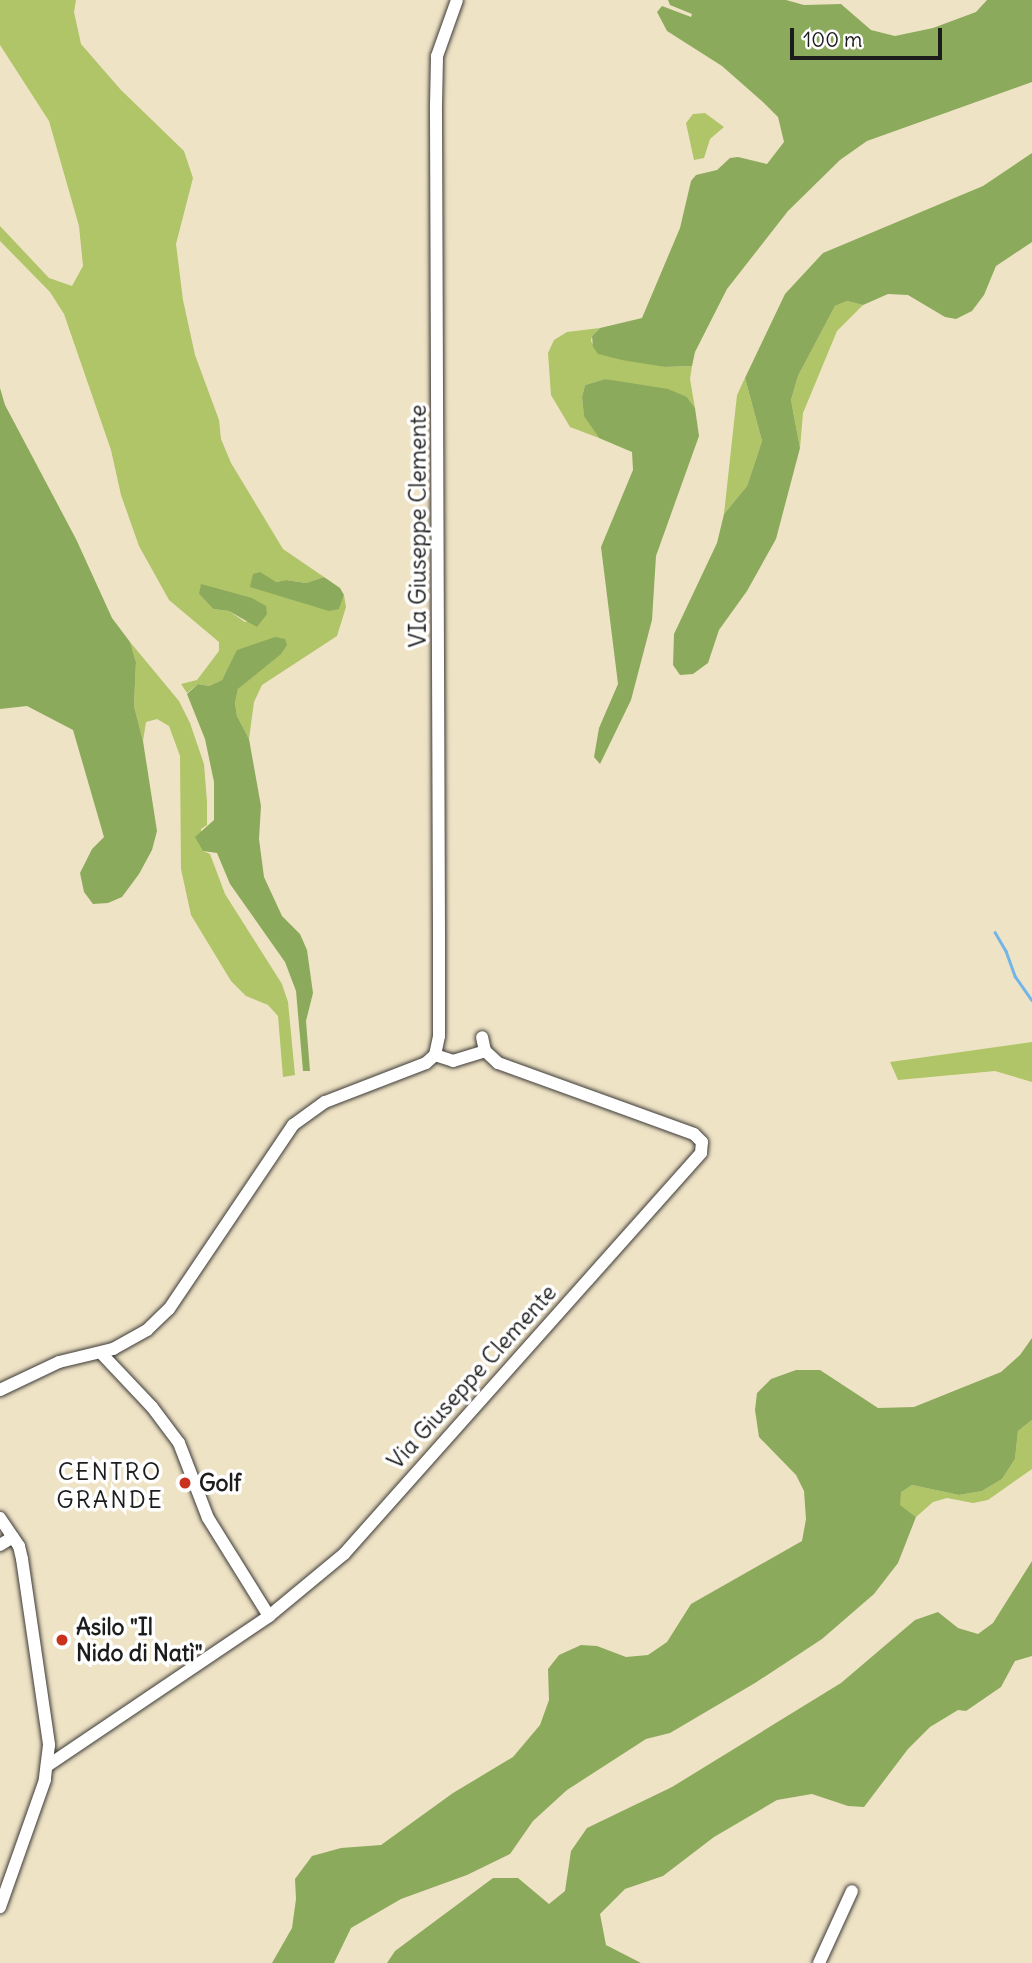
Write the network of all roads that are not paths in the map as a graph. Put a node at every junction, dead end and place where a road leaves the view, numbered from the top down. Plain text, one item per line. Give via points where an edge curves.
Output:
1 (457, 0) edge
2 (482, 1037) dead end
3 (485, 1051) junction
4 (435, 1055) junction
5 (101, 1353) junction
6 (0, 1390) edge
7 (0, 1518) edge
8 (13, 1537) junction
9 (0, 1545) edge
10 (268, 1616) junction
11 (47, 1766) junction
12 (852, 1891) dead end
13 (0, 1908) edge
14 (820, 1963) edge

1 - 4 street, VIa Giuseppe Clemente via 442,38 436,95 439,1036
2 - 3 street
3 - 4 street via 453,1061
3 - 10 street, Via Giuseppe Clemente via 498,1062 694,1134 701,1139 702,1150 344,1554
4 - 5 street via 426,1063 309,1111 280,1143 169,1309 139,1336
5 - 6 street via 59,1362
5 - 10 street via 179,1443 208,1518
7 - 8 street
8 - 9 street
8 - 11 street via 25,1579 49,1745
10 - 11 street, Via Giuseppe Clemente
11 - 13 street
12 - 14 street

